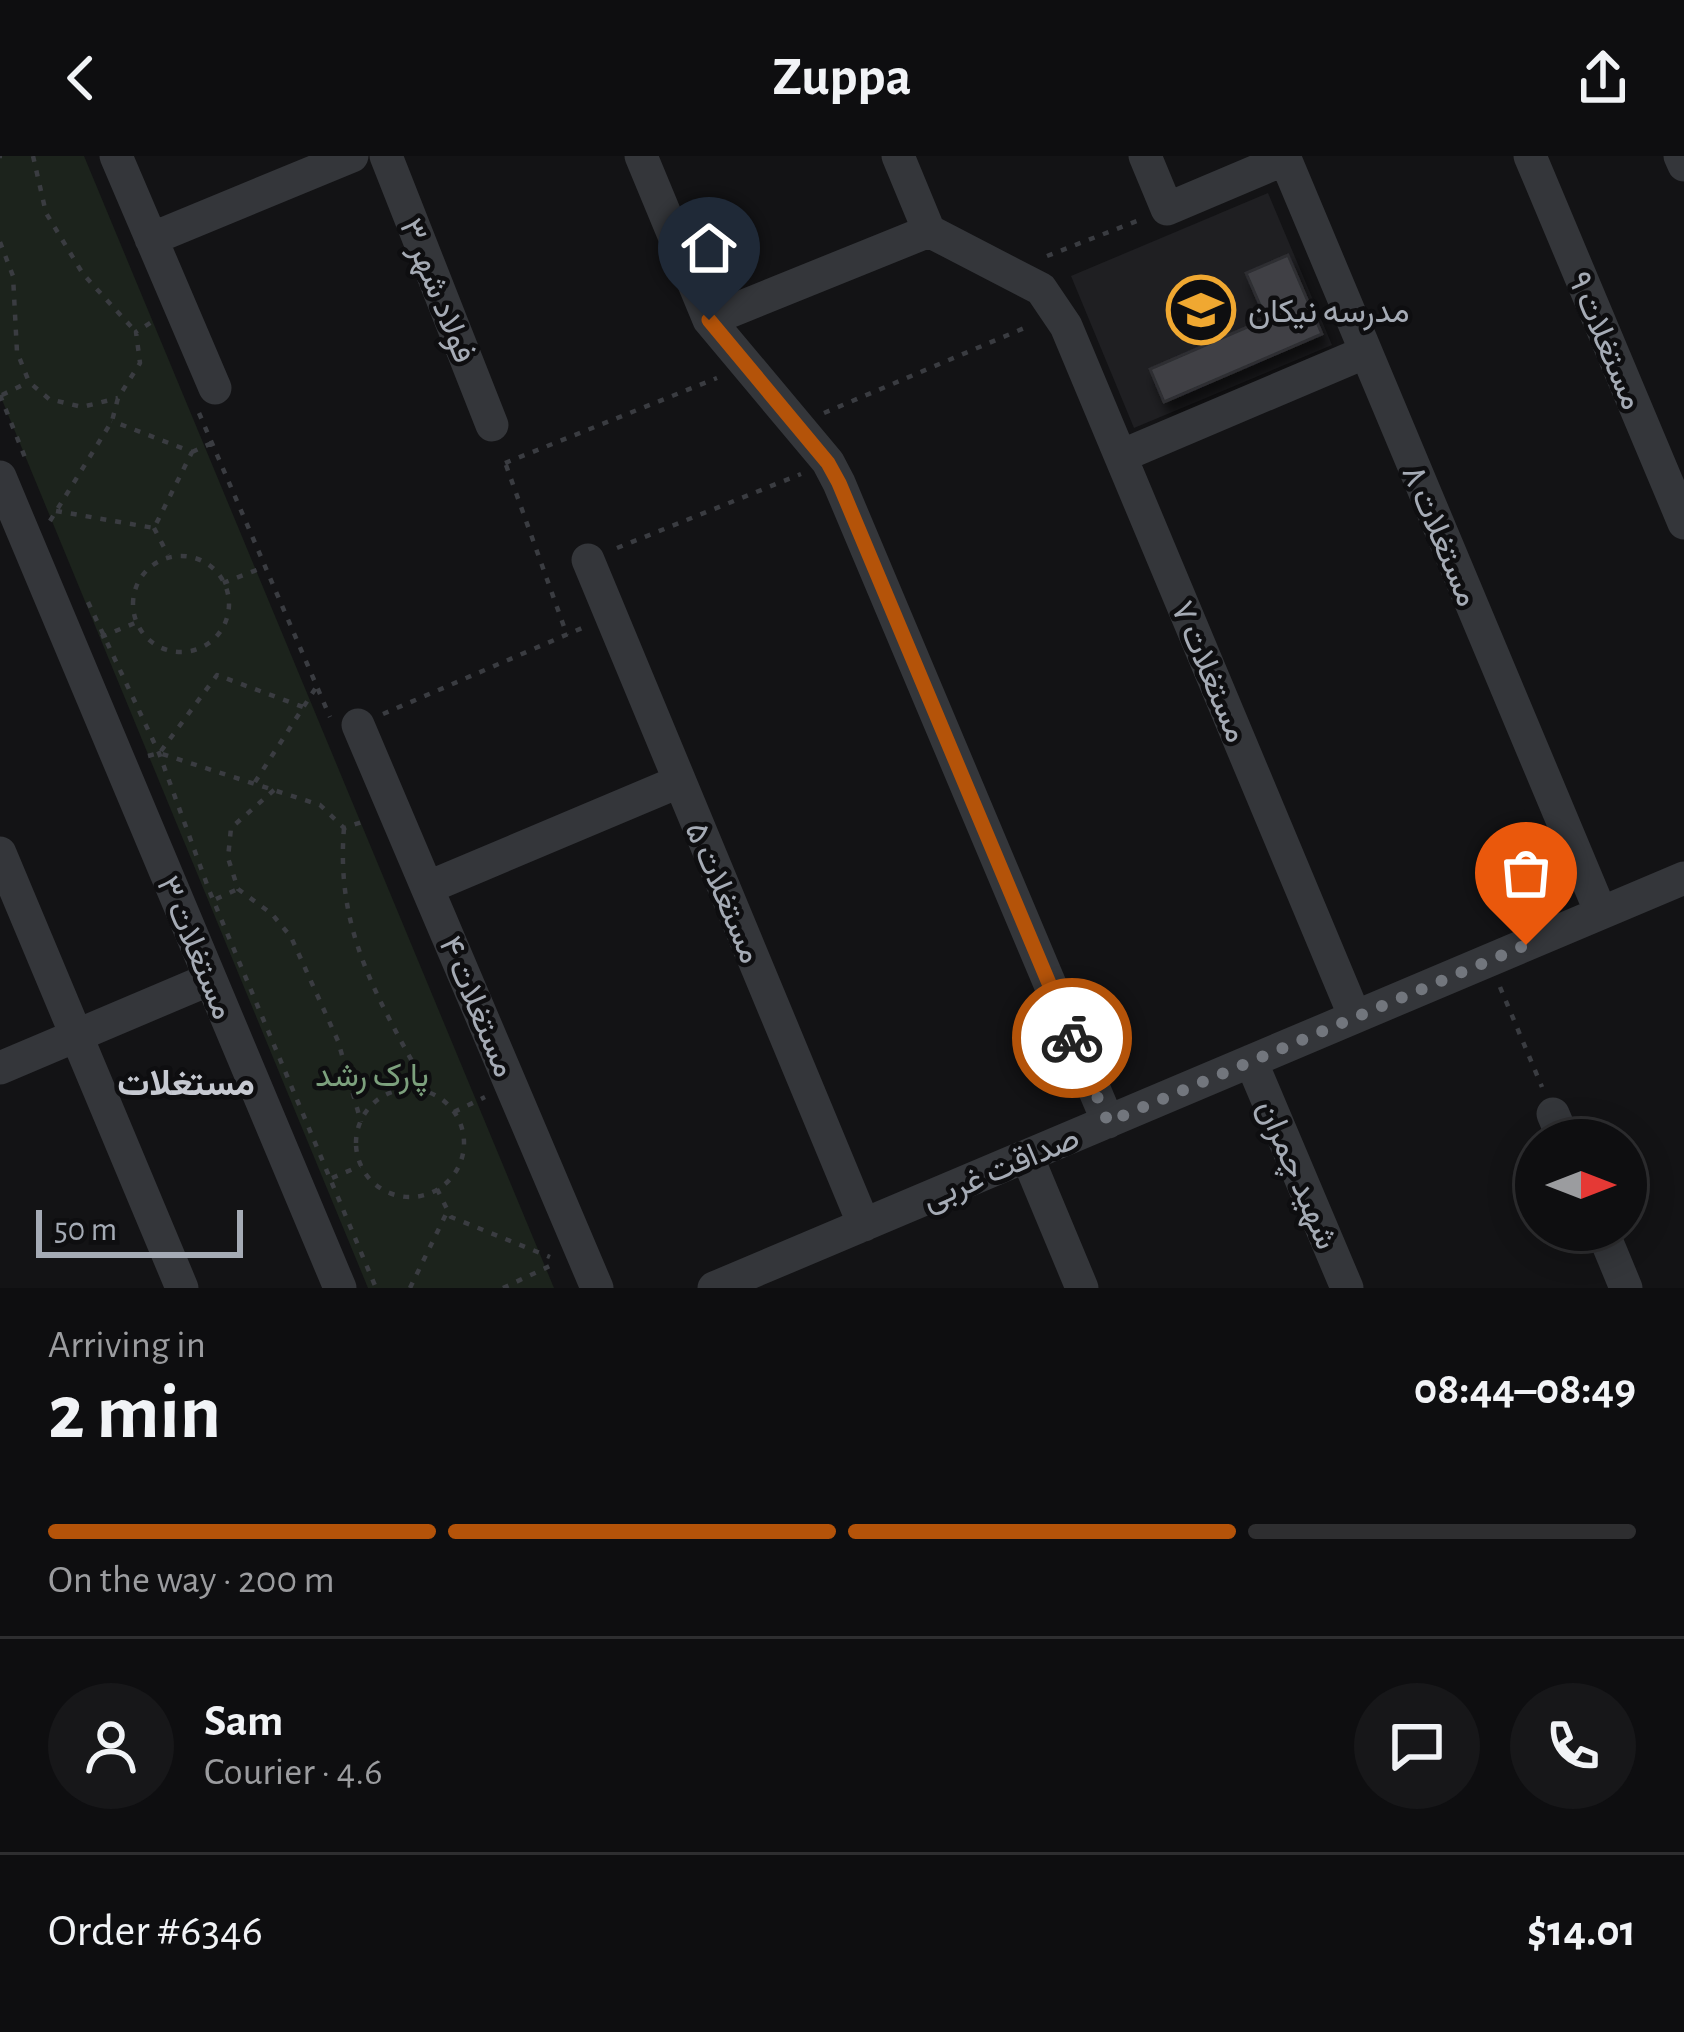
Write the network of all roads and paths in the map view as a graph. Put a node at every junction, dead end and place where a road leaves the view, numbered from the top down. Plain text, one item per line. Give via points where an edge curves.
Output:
1 (33, 156) edge
2 (116, 156) edge
3 (352, 156) edge
4 (386, 156) edge
5 (640, 156) edge
6 (898, 156) edge
7 (1145, 156) edge
8 (1530, 156) edge
9 (1680, 156) edge
10 (1285, 158) edge
11 (1684, 165) edge
12 (1168, 209) junction
13 (929, 231) junction
14 (152, 239) junction
15 (0, 242) edge
16 (1008, 271) junction
17 (184, 315) junction
18 (709, 320) junction
19 (1062, 320) junction
20 (136, 332) junction
21 (1366, 352) junction
22 (747, 365) junction
23 (29, 382) junction
24 (204, 394) joint
25 (0, 395) edge
26 (118, 398) junction
27 (112, 421) junction
28 (492, 424) dead end
29 (796, 424) junction
30 (212, 443) junction
31 (192, 452) junction
32 (1120, 456) junction
33 (834, 473) junction
34 (17, 478) edge
35 (42, 500) dead end
36 (56, 511) junction
37 (50, 521) junction
38 (1684, 523) edge
39 (154, 528) junction
40 (31, 551) junction
41 (168, 556) junction
42 (588, 560) joint
43 (267, 566) junction
44 (223, 583) junction
45 (70, 601) junction
46 (609, 616) junction
47 (135, 623) junction
48 (104, 635) junction
49 (567, 635) junction
50 (74, 652) junction
51 (317, 686) junction
52 (303, 707) junction
53 (345, 724) junction
54 (159, 753) junction
55 (119, 761) junction
56 (679, 782) junction
57 (254, 783) junction
58 (274, 790) junction
59 (403, 825) junction
60 (344, 827) junction
61 (0, 853) edge
62 (1684, 878) edge
63 (429, 887) junction
64 (1601, 913) junction
65 (1489, 960) junction
66 (210, 979) junction
67 (1355, 1017) junction
68 (76, 1036) junction
69 (1252, 1060) junction
70 (0, 1068) edge
71 (430, 1094) junction
72 (490, 1094) dead end
73 (494, 1103) dead end
74 (1555, 1119) edge
75 (361, 1122) junction
76 (1108, 1122) junction
77 (1027, 1156) junction
78 (437, 1190) junction
79 (448, 1210) junction
80 (863, 1225) junction
81 (551, 1241) dead end
82 (1611, 1251) edge
83 (560, 1261) junction
84 (794, 1272) edge
85 (182, 1288) edge
86 (340, 1288) edge
87 (376, 1288) edge
88 (410, 1288) edge
89 (503, 1288) edge
90 (596, 1288) edge
91 (714, 1288) edge
92 (1082, 1288) edge
93 (1347, 1288) edge
94 (1626, 1288) edge

1 - 20 path via 46,212 83,274
2 - 14 street
3 - 14 street
4 - 28 street, فولاد شهر ۳
5 - 18 street
6 - 13 street
7 - 12 street
8 - 38 street, مستغلات ۹
9 - 11 street
10 - 12 street
10 - 21 street, مستغلات ۸
12 - 16 path
13 - 16 street
13 - 18 street
14 - 17 street
15 - 23 path
16 - 19 street via 1041,289
17 - 20 path via 158,317
17 - 24 street
18 - 22 street
19 - 29 path
19 - 32 street, مستغلات ۷
20 - 26 path via 140,363
21 - 32 street
21 - 64 street, مستغلات ۸
22 - 29 street
22 - 49 path via 506,463
23 - 25 path
23 - 26 path via 49,399 82,407
24 - 30 path
25 - 34 path
26 - 27 path
27 - 31 path
27 - 36 path
29 - 33 street
30 - 31 path
30 - 43 path
31 - 39 path
32 - 67 street, مستغلات ۷
33 - 42 path
33 - 76 street
34 - 40 street, مستغلات ۳
35 - 37 path
36 - 37 path
36 - 39 path
37 - 40 path
39 - 41 path
40 - 45 street, مستغلات ۳
41 - 44 path via 196,557
41 - 47 path via 145,571 132,596
42 - 46 street, مستغلات ۵
43 - 44 path
43 - 51 path
44 - 47 path via 230,599 225,627 206,647 165,650
45 - 48 path
45 - 50 street, مستغلات ۳
46 - 49 path
46 - 56 street, مستغلات ۵
47 - 48 path
48 - 50 path
48 - 54 path
49 - 53 path
50 - 55 street, مستغلات ۳
51 - 52 path
51 - 53 path
52 - 54 path via 217,675
52 - 57 path
53 - 59 street, مستغلات ۴
54 - 55 path
54 - 57 path
54 - 87 path
55 - 66 street, مستغلات ۳
56 - 63 street
56 - 80 street, مستغلات ۵
57 - 58 path
58 - 60 path via 320,806
58 - 75 path via 231,828 228,858 238,889 291,937 338,1041
59 - 60 path via 372,819
59 - 63 street, مستغلات ۴
60 - 71 path via 344,909 372,987
61 - 68 street
62 - 64 street, صداقت غربی
63 - 90 street, مستغلات ۴
64 - 65 street, صداقت غربی
65 - 67 street, صداقت غربی
65 - 74 path
66 - 68 street
66 - 86 street, مستغلات ۳
67 - 69 street, صداقت غربی
68 - 70 street
68 - 85 street
69 - 76 street, صداقت غربی
69 - 93 street, شهید چمران
71 - 75 path via 387,1093
71 - 78 path via 460,1120 464,1148 454,1175
72 - 73 path
75 - 78 path via 360,1166 378,1188 404,1198
76 - 77 street, صداقت غربی
77 - 80 street, صداقت غربی
77 - 92 street
78 - 79 path
79 - 83 path
79 - 88 path
80 - 84 street, صداقت غربی
81 - 83 path
82 - 94 street
83 - 89 path
84 - 91 street, صداقت غربی

